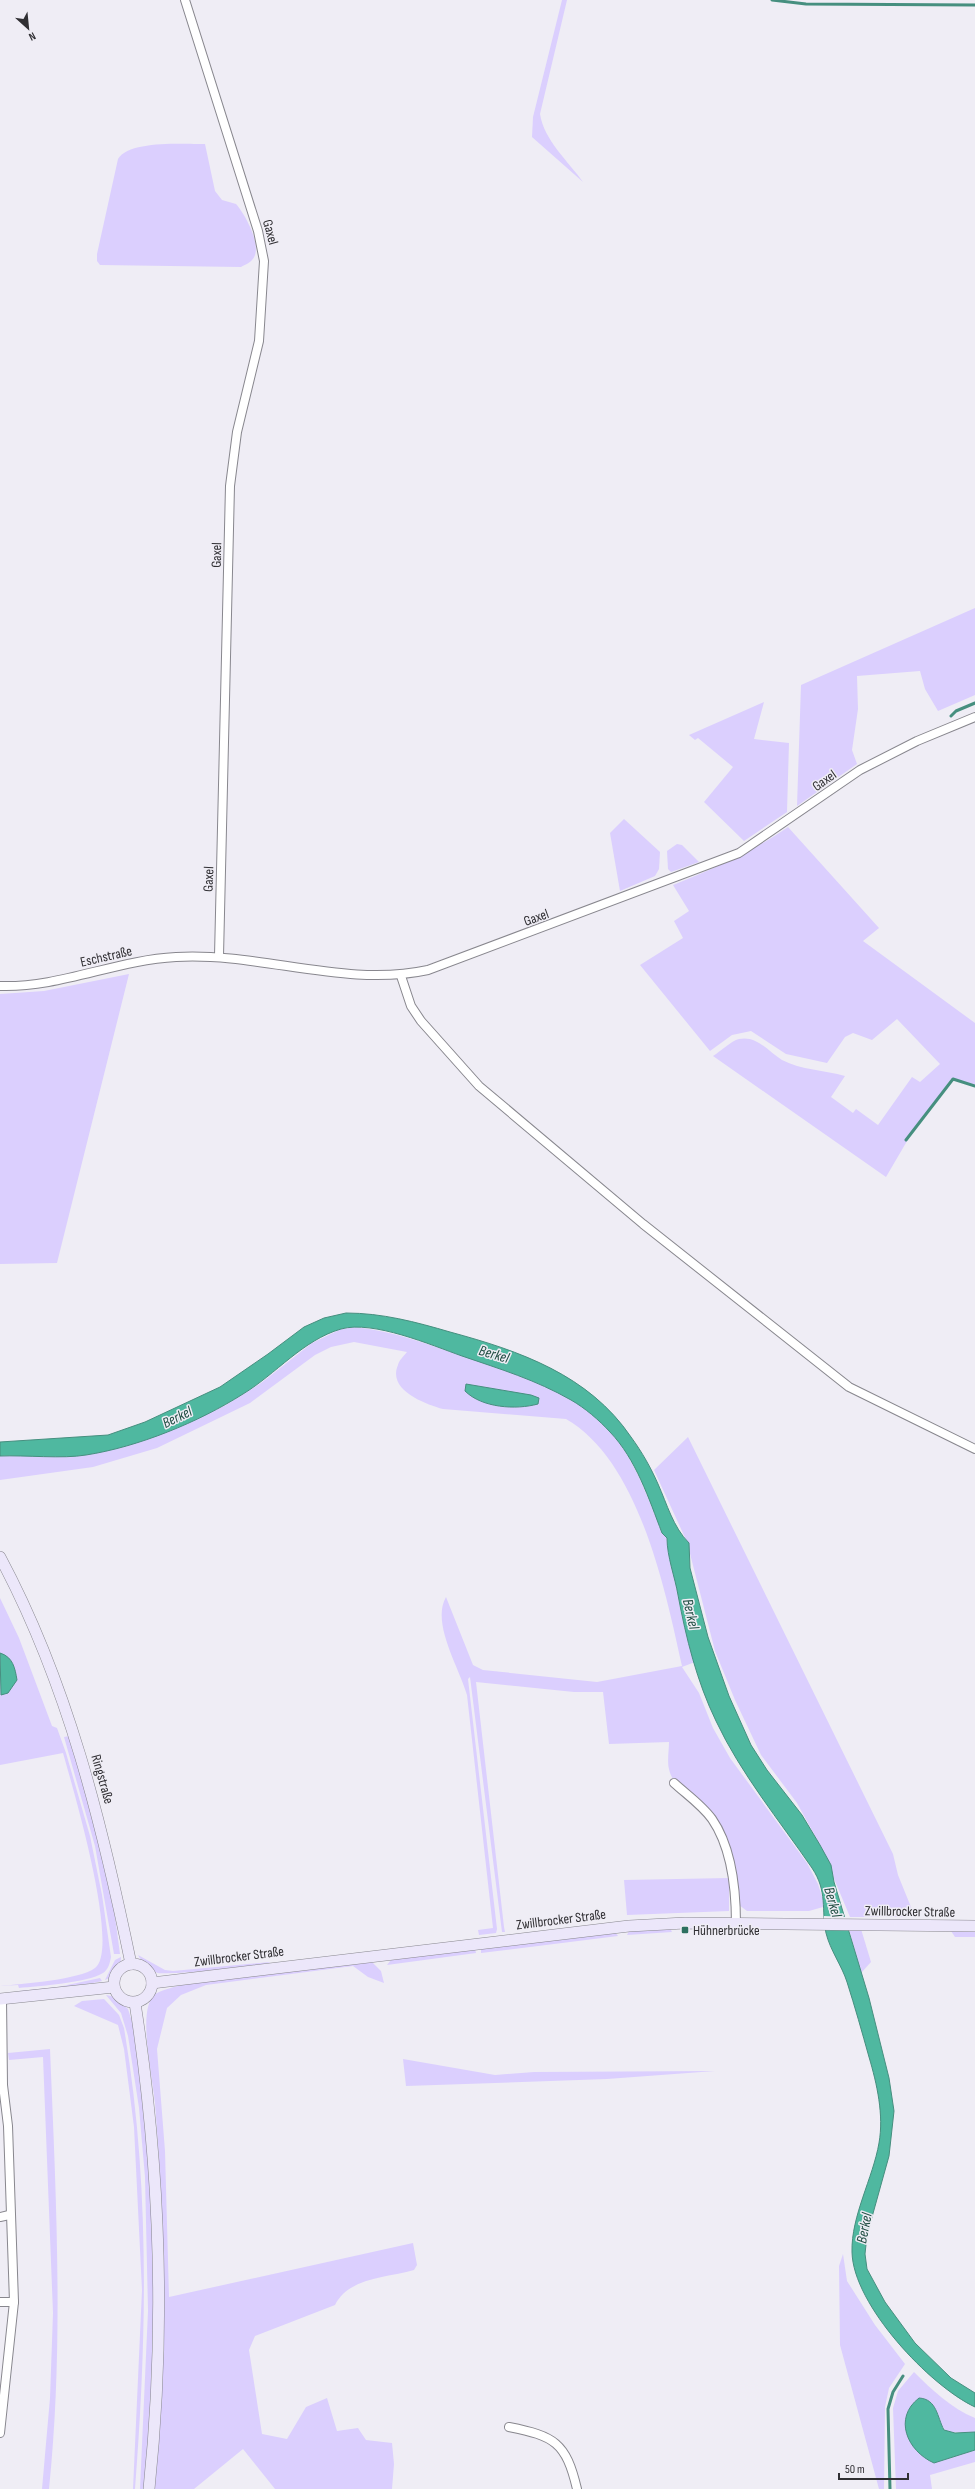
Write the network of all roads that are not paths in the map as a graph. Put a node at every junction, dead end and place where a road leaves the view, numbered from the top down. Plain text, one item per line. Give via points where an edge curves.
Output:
1 (185, 0) edge
2 (975, 717) edge
3 (219, 956) junction
4 (401, 976) junction
5 (0, 986) edge
6 (975, 1449) edge
7 (0, 1557) edge
8 (674, 1783) dead end
9 (736, 1924) junction
10 (975, 1926) edge
11 (131, 1964) junction
12 (152, 1983) junction
13 (114, 1987) junction
14 (1, 1999) edge
15 (135, 2003) junction
16 (3, 2110) edge
17 (9, 2215) junction
18 (0, 2217) edge
19 (0, 2302) edge
20 (14, 2302) junction
21 (509, 2427) dead end
22 (0, 2433) edge
23 (149, 2489) edge
24 (577, 2489) edge

1 - 3 street, Gaxel via 258,231 264,261 259,341 237,432 231,479
2 - 4 street, Gaxel via 917,741 860,770 738,853 457,960
3 - 4 street, Gaxel via 337,972
3 - 5 street, Eschstraße via 140,961 39,984
4 - 6 street via 411,1006 420,1022 479,1086 649,1229 849,1387
7 - 11 main road, Ringstraße via 39,1642 82,1757 107,1851
8 - 9 street via 707,1813 724,1841 732,1876
9 - 10 main road, Zwillbrocker Straße
9 - 12 main road, Zwillbrocker Straße via 629,1926
11 - 12 main road via 146,1969
11 - 13 main road via 116,1974
12 - 15 main road via 149,1994
13 - 14 main road
13 - 15 main road via 119,1997
14 - 16 street
15 - 23 main road via 148,2088 157,2187 159,2343
16 - 17 street via 10,2188
17 - 18 street
17 - 20 street
19 - 20 street
20 - 22 street
21 - 24 street via 549,2437 562,2450

